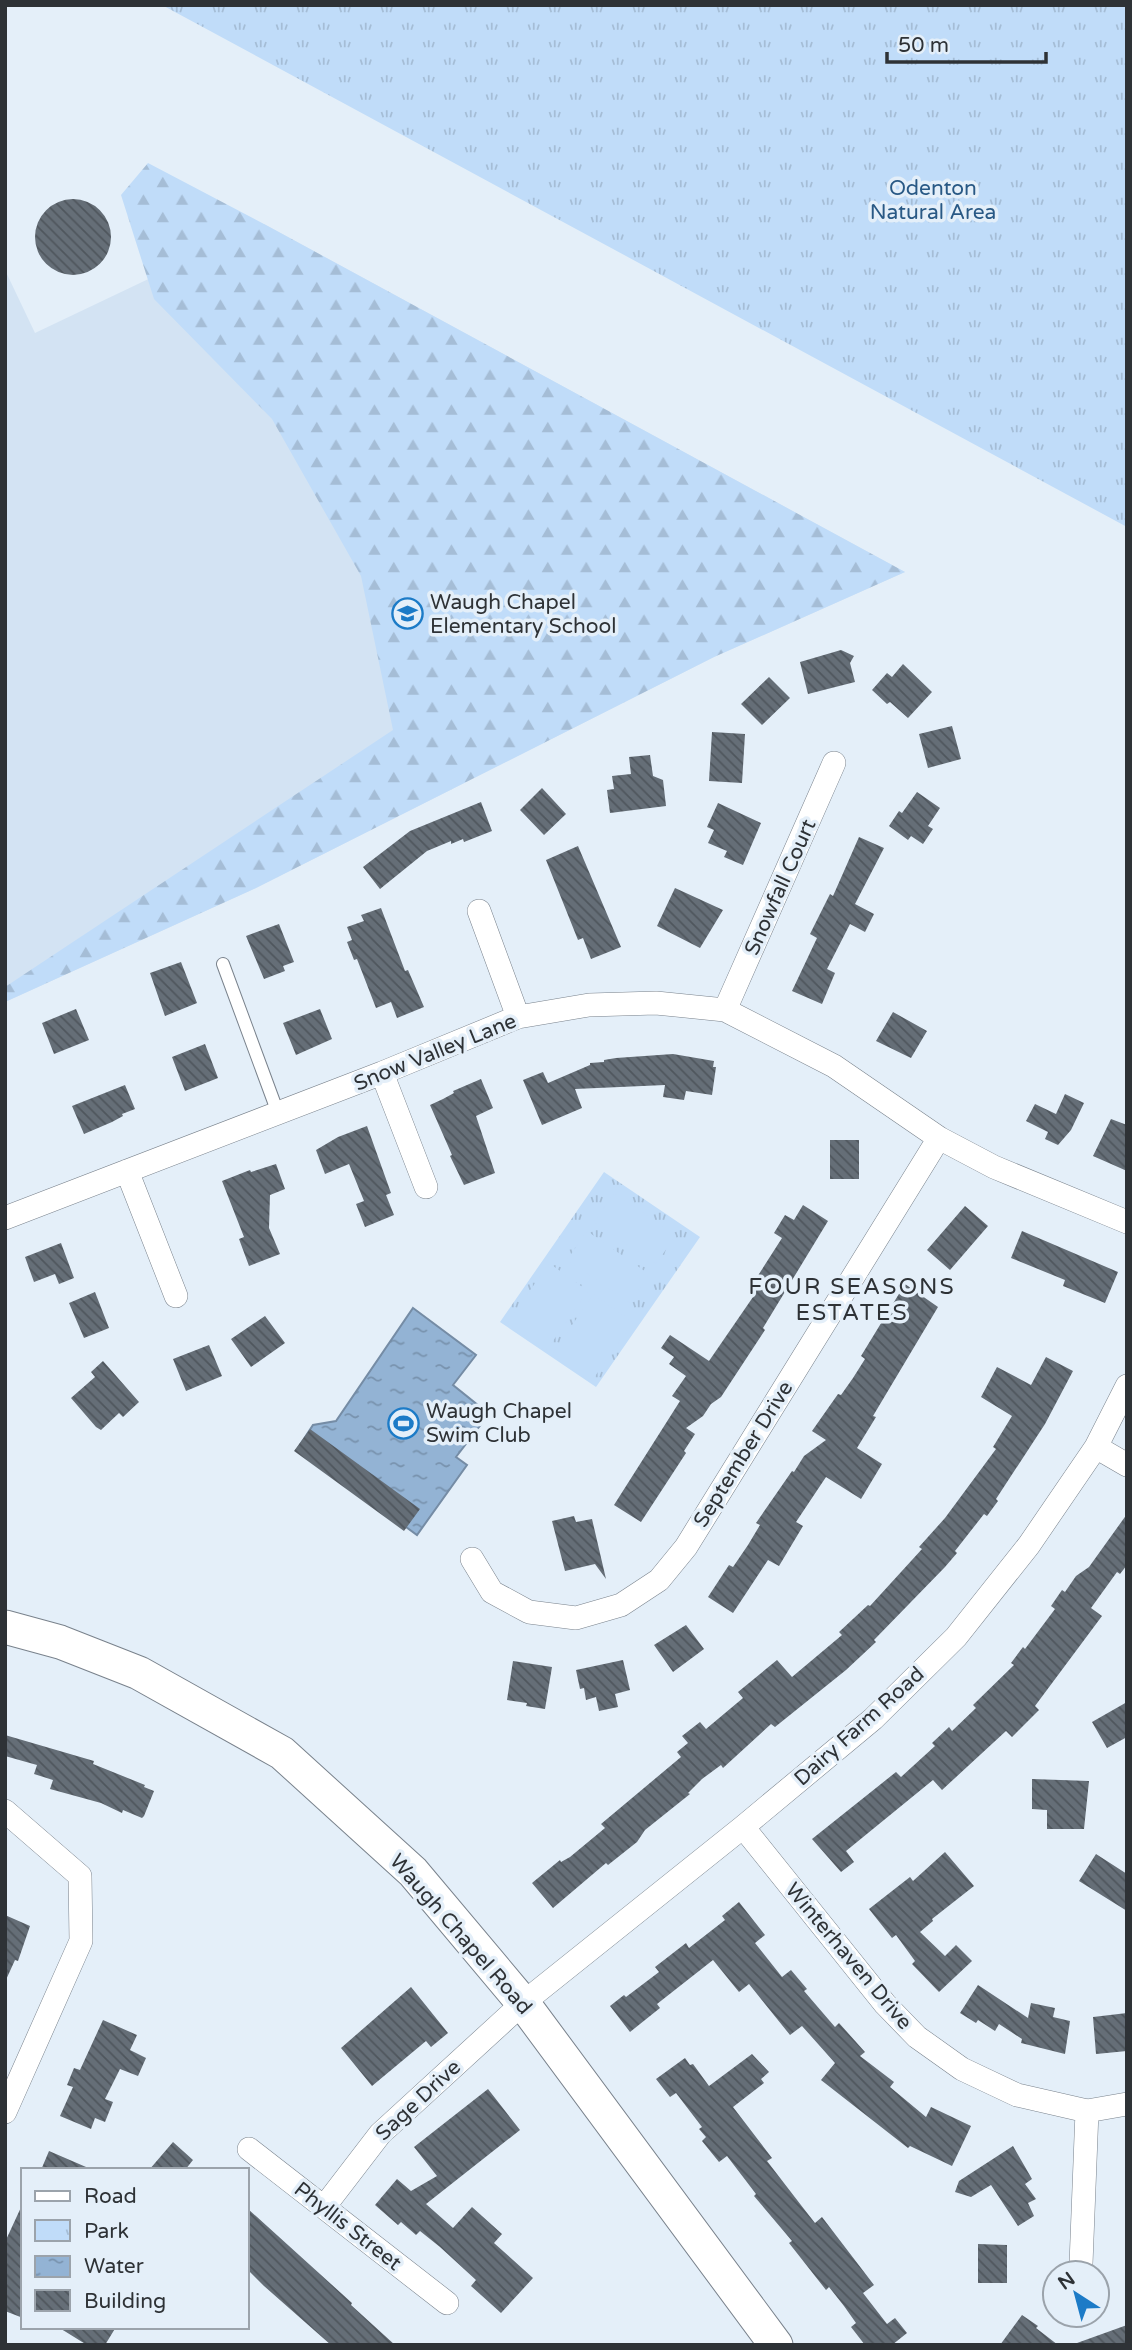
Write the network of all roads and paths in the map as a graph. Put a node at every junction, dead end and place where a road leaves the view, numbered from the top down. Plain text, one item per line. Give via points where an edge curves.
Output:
1 (834, 763) dead end
2 (479, 911) dead end
3 (223, 964) dead end
4 (725, 1010) junction
5 (518, 1017) junction
6 (382, 1073) junction
7 (278, 1112) junction
8 (939, 1138) junction
9 (127, 1171) junction
10 (426, 1187) dead end
11 (5, 1218) edge
12 (1127, 1223) edge
13 (176, 1296) dead end
14 (1127, 1386) edge
15 (1096, 1447) junction
16 (1127, 1465) edge
17 (472, 1559) dead end
18 (5, 1627) edge
19 (5, 1811) edge
20 (743, 1827) junction
21 (523, 2003) junction
22 (1127, 2104) edge
23 (1087, 2111) junction
24 (5, 2112) edge
25 (249, 2149) dead end
26 (324, 2207) junction
27 (1081, 2259) edge
28 (447, 2303) dead end
29 (776, 2345) edge

1 - 4 street, Snowfall Court
2 - 5 street
3 - 7 lane
4 - 5 street, Snow Valley Lane via 656,1003 589,1005
4 - 8 street, Snow Valley Lane via 834,1066
5 - 6 street, Snow Valley Lane
6 - 7 street, Snow Valley Lane
6 - 10 street
7 - 9 street, Snow Valley Lane
8 - 12 street, Snow Valley Lane via 994,1167
8 - 17 street, September Drive via 686,1547 659,1580 621,1605 576,1618 529,1612 492,1592
9 - 11 street, Snow Valley Lane
9 - 13 street
14 - 15 street, Dairy Farm Road
15 - 16 street
15 - 20 street, Dairy Farm Road via 1029,1545 956,1637 873,1719
18 - 21 main road, Waugh Chapel Road via 60,1642 139,1673 282,1753 413,1872
19 - 24 street via 80,1876 81,1941
20 - 21 street, Dairy Farm Road
20 - 23 street, Winterhaven Drive via 916,2037 962,2069 1017,2095
21 - 26 street, Sage Drive via 380,2134
21 - 29 main road, Waugh Chapel Road
22 - 23 street, Winterhaven Drive
23 - 27 street
25 - 26 street, Phyllis Street
26 - 28 street, Phyllis Street

